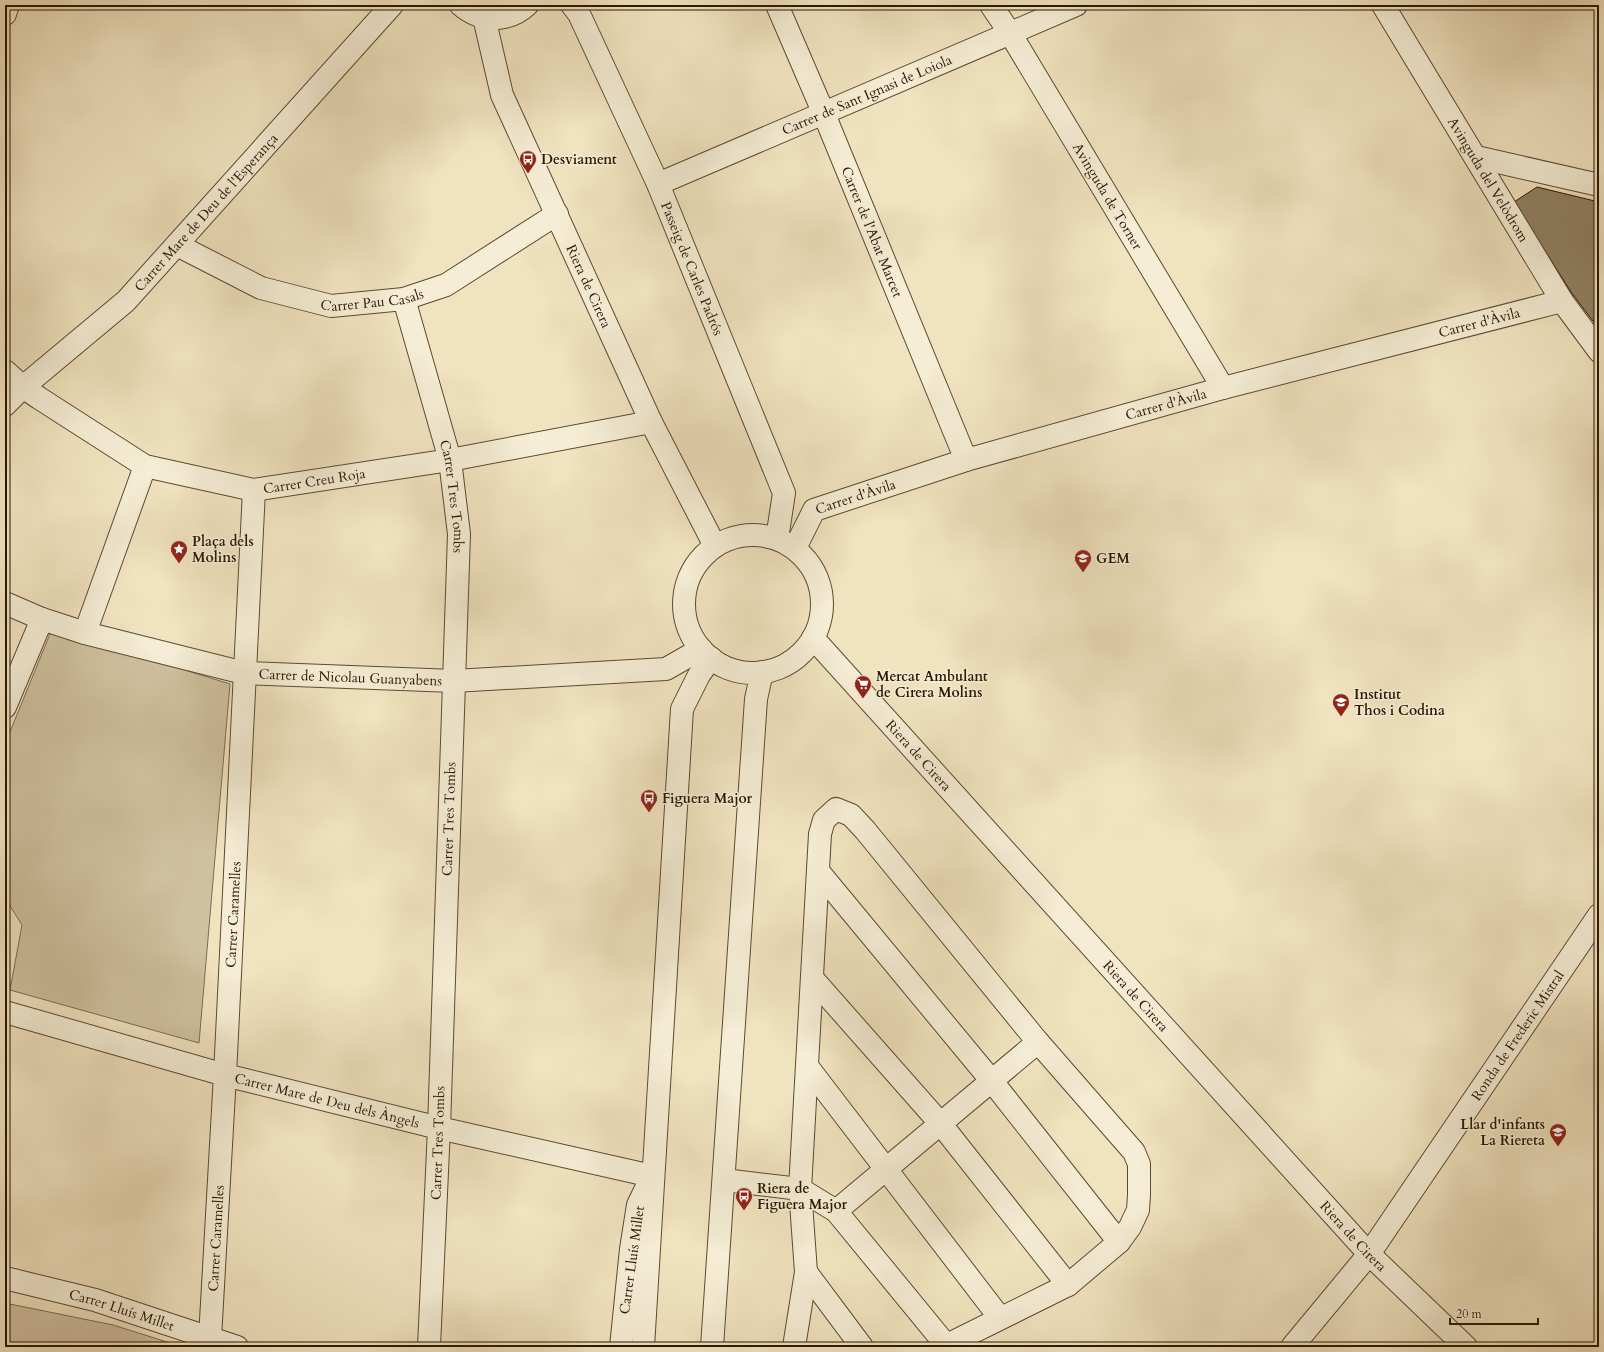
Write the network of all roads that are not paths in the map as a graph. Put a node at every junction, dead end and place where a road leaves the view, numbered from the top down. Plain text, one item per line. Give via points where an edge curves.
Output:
1 (8, 5) edge
2 (392, 5) edge
3 (461, 5) edge
4 (527, 5) edge
5 (572, 5) edge
6 (776, 5) edge
7 (991, 5) edge
8 (1076, 5) edge
9 (1383, 5) edge
10 (5, 14) edge
11 (484, 17) junction
12 (1010, 33) junction
13 (824, 114) junction
14 (1476, 157) junction
15 (658, 184) junction
16 (1599, 185) edge
17 (557, 214) junction
18 (176, 245) junction
19 (404, 299) junction
20 (1562, 301) junction
21 (1599, 351) edge
22 (5, 370) edge
23 (23, 387) junction
24 (1223, 388) junction
25 (5, 405) edge
26 (651, 422) junction
27 (450, 460) junction
28 (966, 460) junction
29 (145, 466) junction
30 (254, 490) junction
31 (786, 544) junction
32 (715, 546) junction
33 (5, 603) edge
34 (42, 619) junction
35 (85, 633) junction
36 (813, 638) junction
37 (706, 653) junction
38 (762, 672) junction
39 (244, 673) junction
40 (454, 681) junction
41 (5, 707) edge
42 (818, 871) junction
43 (1599, 916) edge
44 (812, 978) junction
45 (5, 1012) edge
46 (1038, 1042) junction
47 (807, 1066) junction
48 (225, 1075) junction
49 (991, 1080) junction
50 (940, 1123) junction
51 (439, 1128) junction
52 (886, 1169) junction
53 (652, 1176) junction
54 (724, 1180) junction
55 (800, 1189) junction
56 (836, 1211) junction
57 (1119, 1242) junction
58 (1369, 1254) junction
59 (806, 1272) junction
60 (5, 1278) edge
61 (1068, 1285) junction
62 (1000, 1318) junction
63 (210, 1338) junction
64 (945, 1346) edge
65 (237, 1347) edge
66 (429, 1347) edge
67 (621, 1347) edge
68 (643, 1347) edge
69 (712, 1347) edge
70 (794, 1347) edge
71 (862, 1347) edge
72 (1292, 1347) edge
73 (1466, 1347) edge

1 - 10 street
2 - 18 street, Carrer Mare de Deu de l'Esperança
3 - 11 street via 469,12
4 - 11 street via 518,13 502,18
5 - 15 street, Passeig de Carles Padrós via 579,14
6 - 13 street, Carrer de l'Abat Marcet
7 - 12 street, Avinguda de Torner
8 - 12 street, Carrer de Sant Ignasi de Loiola
9 - 14 street, Avinguda del Velòdrom
11 - 17 street, Riera de Cirera via 502,95
12 - 13 street, Carrer de Sant Ignasi de Loiola
12 - 24 street, Avinguda de Torner
13 - 15 street, Carrer de Sant Ignasi de Loiola
13 - 28 street, Carrer de l'Abat Marcet
14 - 16 street
14 - 20 street, Avinguda del Velòdrom
15 - 31 street, Passeig de Carles Padrós via 784,493
17 - 19 street, Carrer Pau Casals via 446,285
17 - 26 street, Riera de Cirera
18 - 19 street, Carrer Pau Casals via 261,288 331,306
18 - 23 street, Carrer Mare de Deu de l'Esperança via 126,301
19 - 27 street, Carrer Tres Tombs
20 - 21 street, Avinguda del Velòdrom
20 - 24 street, Carrer d'Àvila
22 - 23 street, Carrer Creu Roja
23 - 25 street, Carrer Mare de Deu de l'Esperança
23 - 29 street, Carrer Creu Roja
24 - 28 street, Carrer d'Àvila
26 - 27 street, Carrer Creu Roja
26 - 32 street, Riera de Cirera
27 - 30 street, Carrer Creu Roja
27 - 40 street, Carrer Tres Tombs via 459,534
28 - 31 street, Carrer d'Àvila via 814,510
29 - 30 street, Carrer Creu Roja
29 - 35 street
30 - 39 street, Carrer Caramelles
31 - 32 street via 761,535 745,535
31 - 36 street via 809,563 818,580 822,600 820,620
32 - 37 street via 698,562 687,583 684,606 689,629
33 - 34 street, Carrer de Nicolau Guanyabens
34 - 35 street, Carrer de Nicolau Guanyabens
34 - 41 street
35 - 39 street, Carrer de Nicolau Guanyabens
36 - 38 street via 804,651 792,661
36 - 58 street, Riera de Cirera
37 - 38 street via 718,663 739,671
37 - 40 street, Carrer de Nicolau Guanyabens via 666,668
37 - 53 street via 699,675 682,709
38 - 54 street via 756,699
39 - 40 street, Carrer de Nicolau Guanyabens
39 - 48 street, Carrer Caramelles
40 - 51 street, Carrer Tres Tombs
42 - 44 street
42 - 46 street via 820,834 824,820 836,810 851,815
42 - 49 street
43 - 58 street, Ronda de Frederic Mistral
44 - 47 street
44 - 50 street
45 - 48 street, Carrer Mare de Deu dels Àngels
46 - 49 street
46 - 57 street via 1134,1152 1139,1164 1138,1210
47 - 52 street
47 - 55 street
48 - 51 street, Carrer Mare de Deu dels Àngels
48 - 63 street, Carrer Caramelles
49 - 50 street
49 - 57 street
50 - 52 street
50 - 61 street
51 - 53 street, Carrer Mare de Deu dels Àngels
51 - 66 street, Carrer Tres Tombs
52 - 56 street
52 - 62 street
53 - 67 street, Carrer Lluís Millet via 638,1205
53 - 68 street
54 - 55 street
54 - 69 street
55 - 56 street
55 - 59 street
56 - 64 street
57 - 61 street
58 - 72 street
58 - 73 street, Riera de Cirera
59 - 70 street
59 - 71 street
60 - 63 street, Carrer Lluís Millet via 95,1300
61 - 62 street
62 - 64 street
63 - 65 street, Carrer Lluís Millet

